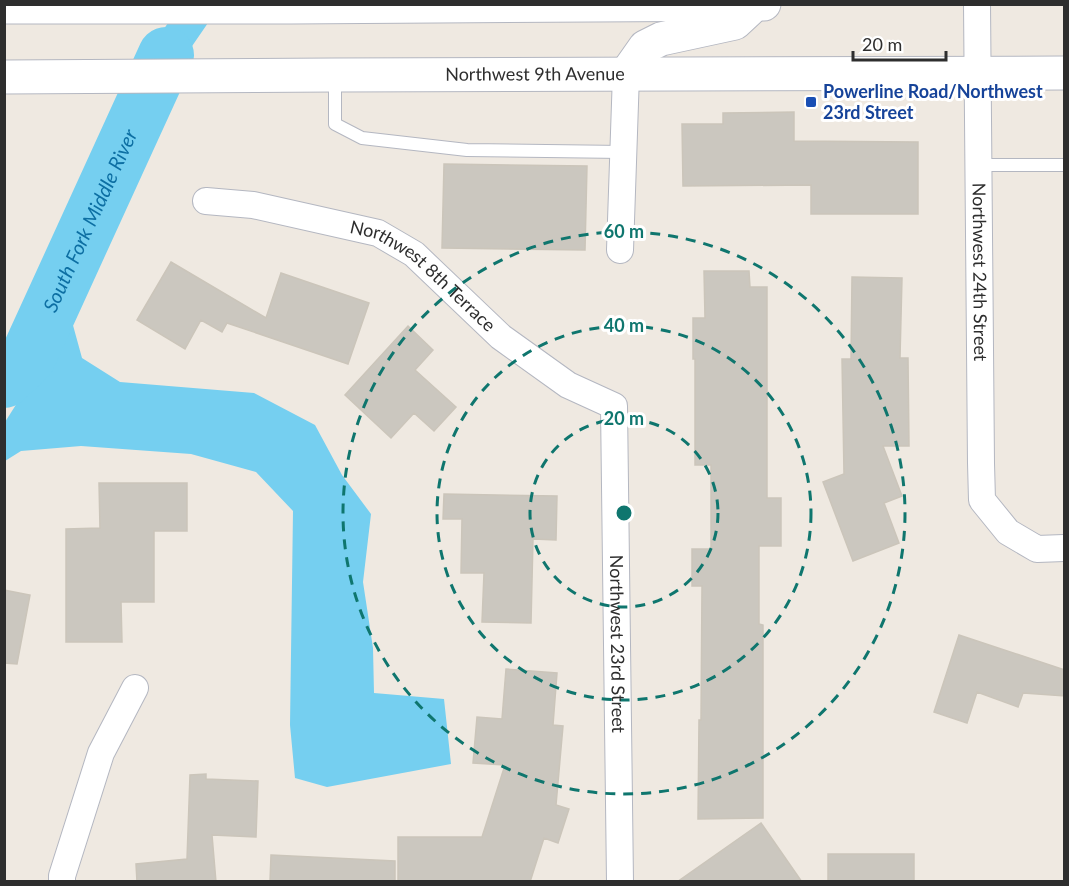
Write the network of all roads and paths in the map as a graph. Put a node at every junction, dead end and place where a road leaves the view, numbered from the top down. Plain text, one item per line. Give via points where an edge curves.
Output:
1 (764, 4) edge
2 (977, 4) edge
3 (755, 5) edge
4 (4, 7) edge
5 (1065, 73) edge
6 (626, 74) junction
7 (978, 74) junction
8 (335, 75) junction
9 (4, 77) edge
10 (623, 152) junction
11 (978, 165) junction
12 (1065, 165) edge
13 (206, 201) dead end
14 (620, 250) dead end
15 (614, 406) joint
16 (1065, 548) edge
17 (135, 688) dead end
18 (62, 882) edge
19 (620, 882) edge

1 - 3 main road
2 - 7 street, Northwest 24th Street
3 - 4 main road
3 - 6 main road via 735,23 661,39 645,47
5 - 7 main road, Northwest 9th Avenue
6 - 7 main road, Northwest 9th Avenue
6 - 8 main road, Northwest 9th Avenue
6 - 10 street
7 - 11 street, Northwest 24th Street
8 - 9 main road, Northwest 9th Avenue
8 - 10 lane via 335,124 362,138 467,150
10 - 14 street
11 - 12 lane
11 - 16 street, Northwest 24th Street via 982,500 1008,532 1037,549
13 - 15 street, Northwest 8th Terrace via 253,205 378,234 414,254 501,337 568,385
15 - 19 street, Northwest 23rd Street
17 - 18 street via 101,753

